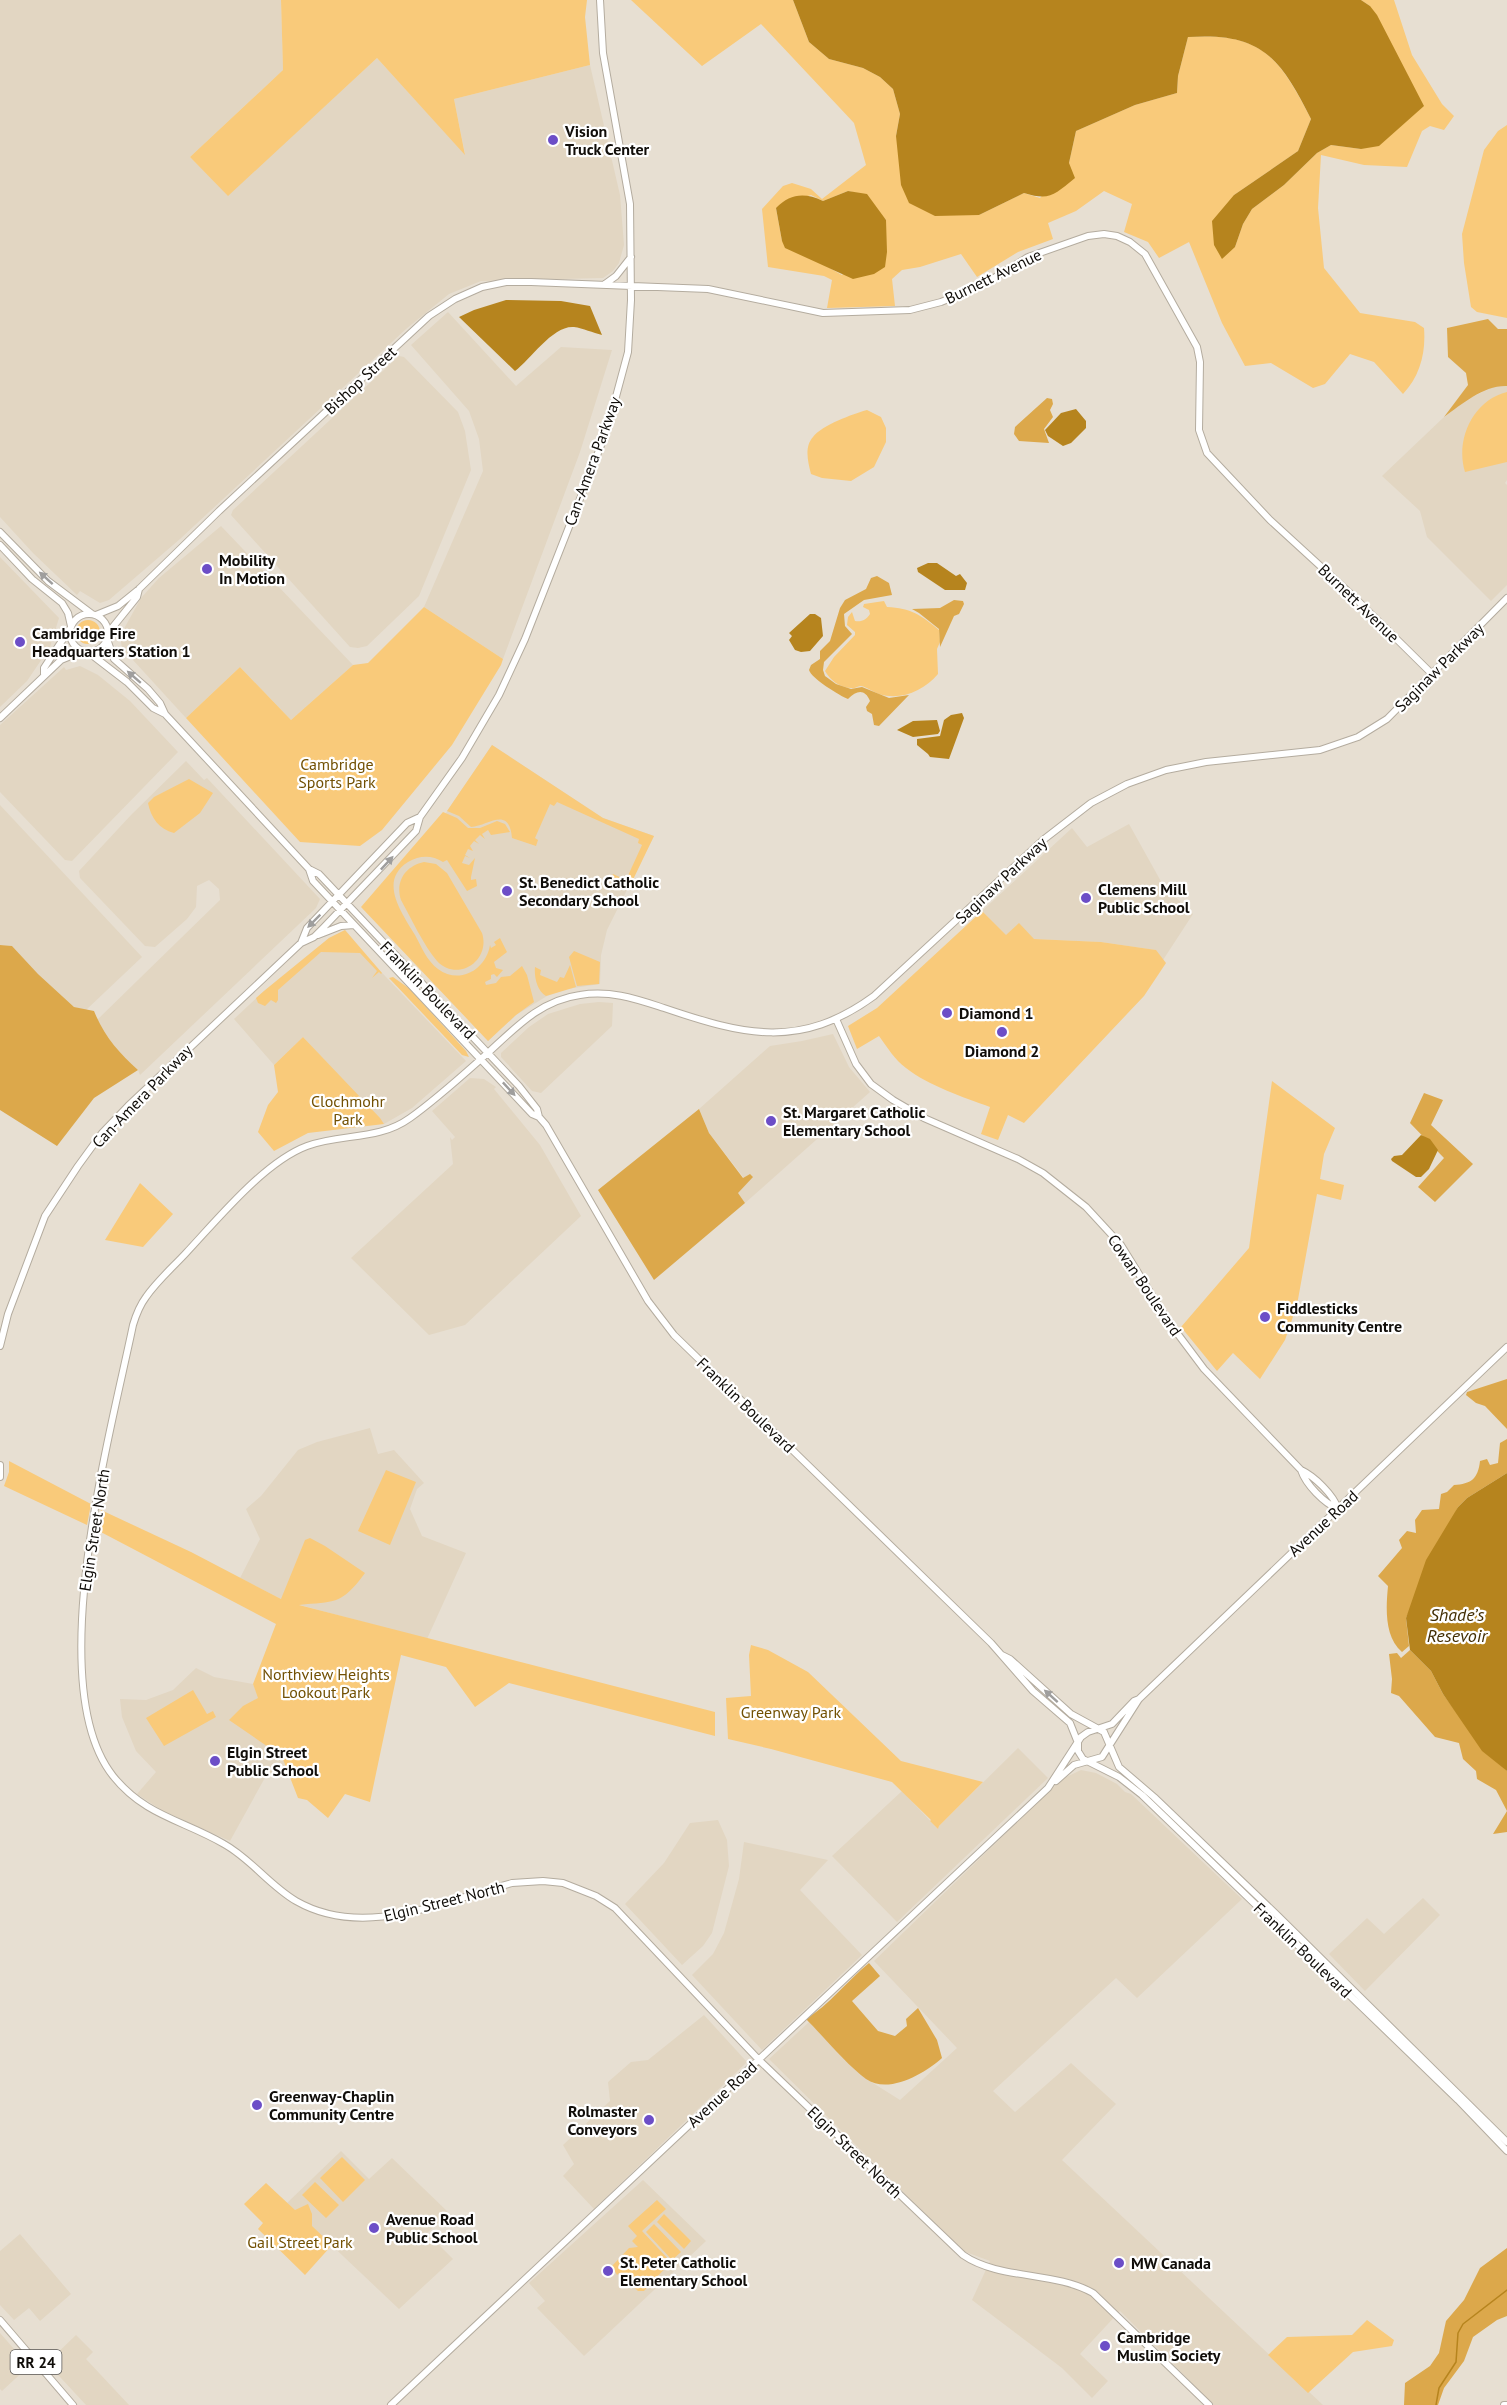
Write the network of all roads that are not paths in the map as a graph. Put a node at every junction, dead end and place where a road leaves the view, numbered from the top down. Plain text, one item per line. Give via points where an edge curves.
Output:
1 (600, 0) edge
2 (631, 256) junction
3 (605, 284) junction
4 (631, 286) junction
5 (0, 532) edge
6 (0, 545) edge
7 (139, 589) junction
8 (1507, 598) edge
9 (94, 614) junction
10 (70, 628) junction
11 (107, 636) junction
12 (86, 651) junction
13 (44, 674) junction
14 (1432, 674) junction
15 (165, 714) junction
16 (0, 718) edge
17 (420, 817) junction
18 (309, 869) junction
19 (339, 896) junction
20 (333, 902) junction
21 (347, 904) junction
22 (340, 910) junction
23 (354, 925) junction
24 (314, 937) junction
25 (301, 943) junction
26 (836, 1019) junction
27 (488, 1053) junction
28 (481, 1059) junction
29 (539, 1117) junction
30 (0, 1346) edge
31 (1507, 1347) edge
32 (0, 1465) edge
33 (0, 1477) edge
34 (1338, 1509) junction
35 (1001, 1654) junction
36 (1139, 1698) junction
37 (1099, 1729) junction
38 (1078, 1743) junction
39 (1109, 1744) junction
40 (1089, 1762) junction
41 (1053, 1783) junction
42 (759, 2060) junction
43 (1507, 2142) edge
44 (1507, 2151) edge
45 (0, 2320) edge
46 (73, 2405) edge
47 (391, 2405) edge
48 (1209, 2405) edge

1 - 2 street, Can-Amera Parkway via 603,53 630,204
2 - 3 street
2 - 4 street, Can-Amera Parkway
3 - 4 street, Bishop Street
3 - 7 street, Bishop Street via 506,282 469,292 440,308
4 - 14 street, Burnett Avenue via 708,289 810,312 890,312 953,297 1028,257 1088,237 1110,235 1130,242 1150,260 1197,347 1199,430 1207,453 1270,520
4 - 17 street, Can-Amera Parkway via 628,352 607,430 533,617 499,695 462,758
9 -> 5 street via 48,581
6 - 10 street via 62,603
7 - 9 street, Bishop Street via 118,606
7 - 11 street, Bishop Street
8 - 14 street, Saginaw Parkway
9 - 10 street via 79,616
9 - 11 street via 102,619
10 - 12 street via 73,643
10 - 13 street
11 - 12 street via 99,648
15 -> 11 street, Franklin Boulevard via 148,689 114,659
12 - 13 street via 65,657
12 - 15 street, Franklin Boulevard
13 - 16 street
14 - 26 street, Saginaw Parkway via 1387,719 1334,747 1186,765 1109,793 1043,840 874,996
15 - 18 street, Franklin Boulevard
17 - 19 street, Can-Amera Parkway via 407,823
21 -> 17 street, Can-Amera Parkway via 416,831
18 - 19 street, Franklin Boulevard
18 - 20 street, Franklin Boulevard via 313,881
19 - 20 street, Can-Amera Parkway
19 - 21 street, Franklin Boulevard
20 - 22 street, Franklin Boulevard
20 -> 25 street, Can-Amera Parkway via 307,928
21 - 22 street, Can-Amera Parkway
21 - 27 street, Franklin Boulevard
22 - 23 street, Franklin Boulevard
22 - 24 street, Can-Amera Parkway
23 - 24 street
23 - 28 street, Franklin Boulevard
24 - 25 street, Can-Amera Parkway
25 - 30 street, Can-Amera Parkway via 102,1133 45,1216
26 - 27 street, Saginaw Parkway via 797,1030 760,1033 714,1025 624,995 584,994 533,1013
26 - 34 street, Cowan Boulevard via 856,1064 871,1084 924,1118 1018,1159 1086,1207 1121,1245 1168,1321 1204,1369 1336,1501
27 - 28 street, Saginaw Parkway
27 - 29 street, Franklin Boulevard via 533,1103
28 -> 29 street, Franklin Boulevard
28 - 42 street, Elgin Street North via 410,1119 395,1127 373,1135 314,1143 278,1161 213,1224 142,1303 133,1325 87,1552 82,1669 93,1740 112,1775 136,1799 168,1819 229,1847 296,1900 336,1916 386,1917 527,1881 563,1883 596,1896 624,1916
29 - 35 street, Franklin Boulevard via 648,1301 674,1335
31 - 34 street, Avenue Road
32 - 33 street
34 - 36 street, Avenue Road
37 -> 35 street, Franklin Boulevard via 1071,1714
35 - 38 street, Franklin Boulevard via 1033,1691 1070,1723
36 - 37 street, Avenue Road via 1112,1724
36 - 39 street, Avenue Road
37 - 38 street via 1084,1734
37 - 39 street via 1107,1735
38 - 40 street via 1080,1755
38 - 41 street, Avenue Road
39 - 40 street via 1102,1757
39 - 43 street, Franklin Boulevard via 1119,1767 1284,1921
40 - 41 street, Avenue Road via 1074,1765
40 - 44 street, Franklin Boulevard via 1119,1777 1148,1800
41 - 42 street, Avenue Road
42 - 47 street, Avenue Road
42 - 48 street, Elgin Street North via 963,2255 982,2265 1073,2284 1093,2293
45 - 46 street, RR 24

